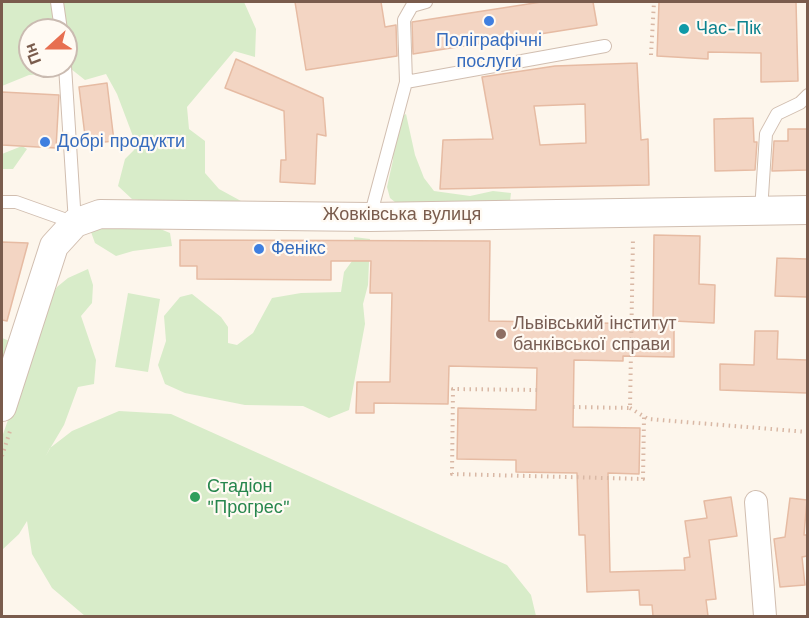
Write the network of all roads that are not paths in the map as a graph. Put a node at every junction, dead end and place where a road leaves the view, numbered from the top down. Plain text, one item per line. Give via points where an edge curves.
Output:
1 (57, 2) edge
2 (426, 2) edge
3 (59, 18) edge
4 (604, 46) dead end
5 (66, 78) edge
6 (406, 82) junction
7 (807, 95) edge
8 (2, 202) edge
9 (807, 210) edge
10 (761, 211) junction
11 (370, 217) junction
12 (75, 223) junction
13 (7, 414) edge
14 (756, 502) dead end
15 (765, 616) edge

1 - 3 lane
2 - 6 lane via 412,6 404,20
4 - 6 lane
5 - 12 lane
6 - 11 lane
7 - 10 lane via 800,103 777,114 766,134
8 - 12 lane via 16,202
9 - 10 street, Жовківська вулиця
10 - 11 street, Жовківська вулиця
11 - 12 street, Жовківська вулиця via 100,214
12 - 13 street via 54,246
14 - 15 street

